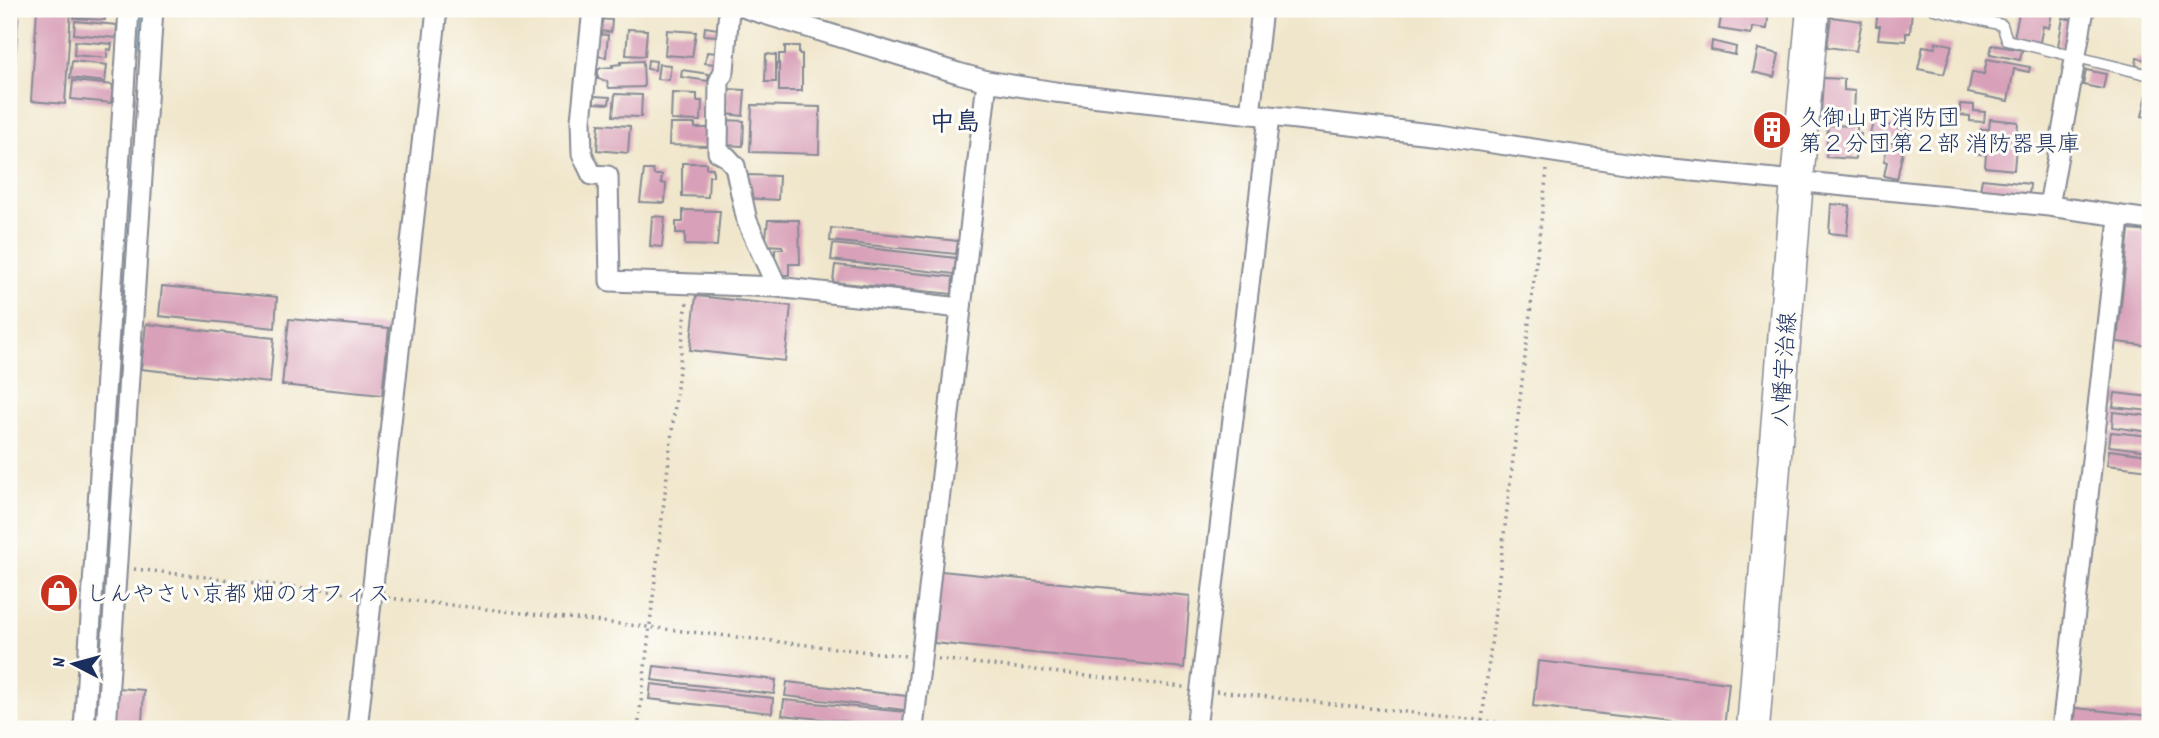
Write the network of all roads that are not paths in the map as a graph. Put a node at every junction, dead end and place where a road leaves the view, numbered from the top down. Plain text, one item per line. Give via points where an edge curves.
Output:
1 (129, 9) edge
2 (153, 9) edge
3 (437, 9) edge
4 (593, 9) edge
5 (729, 9) edge
6 (748, 9) edge
7 (1262, 9) edge
8 (1813, 9) edge
9 (1934, 9) edge
10 (2084, 9) edge
11 (2074, 58) junction
12 (2150, 75) edge
13 (987, 80) junction
14 (1260, 116) junction
15 (1797, 180) junction
16 (2049, 206) junction
17 (2119, 218) junction
18 (2150, 220) edge
19 (777, 287) junction
20 (960, 308) junction
21 (84, 729) edge
22 (106, 729) edge
23 (357, 729) edge
24 (913, 729) edge
25 (1196, 729) edge
26 (1753, 729) edge
27 (2062, 729) edge

1 - 21 street
2 - 22 street
3 - 23 street
4 - 19 street via 581,120 582,154 592,175 608,176 610,281
5 - 19 street via 719,82 718,152 734,166 747,220
6 - 13 street
7 - 14 street
8 - 15 main road, 八幡宇治線
9 - 11 lane via 2002,25 2007,40
10 - 11 street
11 - 12 lane
11 - 16 street
13 - 14 street
13 - 20 street
14 - 15 street via 1440,135 1652,167
14 - 25 street
15 - 16 street
15 - 26 main road, 八幡宇治線
16 - 17 street
17 - 18 street
17 - 27 street
19 - 20 street
20 - 24 street

